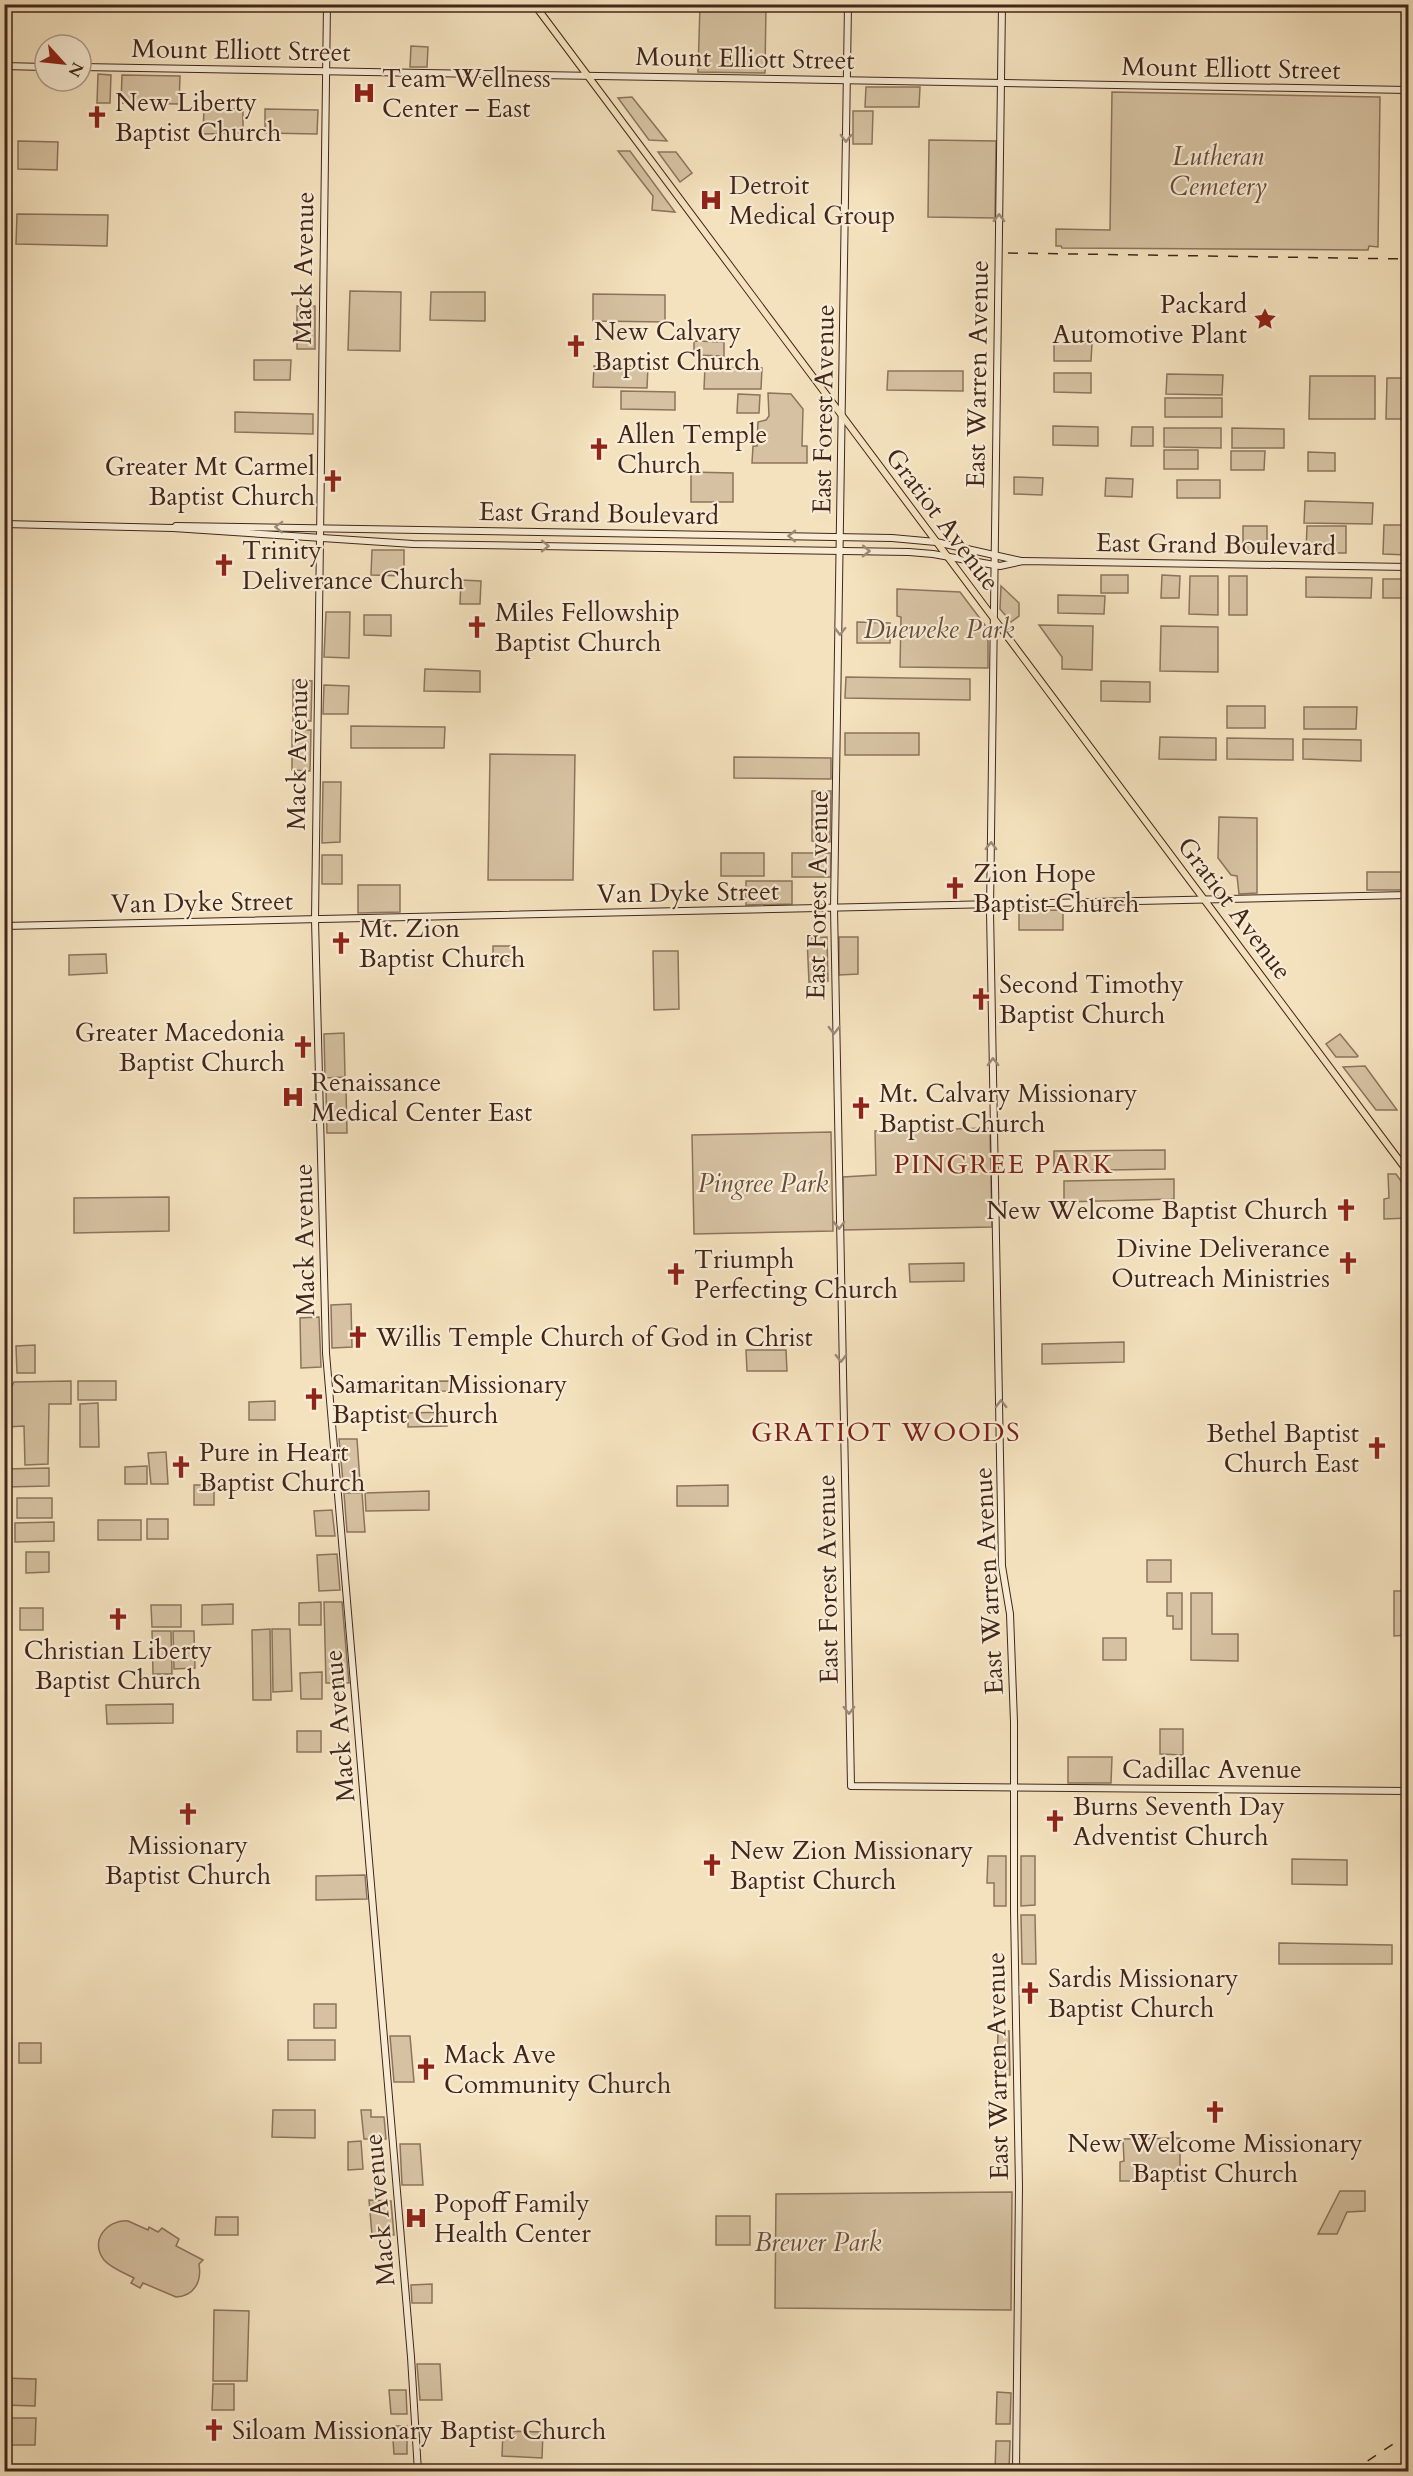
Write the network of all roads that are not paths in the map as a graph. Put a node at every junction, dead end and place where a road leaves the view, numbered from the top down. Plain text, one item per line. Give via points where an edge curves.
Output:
1 (327, 4) edge
2 (534, 4) edge
3 (848, 4) edge
4 (1002, 4) edge
5 (4, 66) edge
6 (33, 67) edge
7 (93, 67) edge
8 (326, 71) junction
9 (587, 75) junction
10 (847, 80) junction
11 (1001, 83) junction
12 (1408, 90) edge
13 (842, 417) junction
14 (4, 524) edge
15 (173, 528) junction
16 (319, 529) junction
17 (410, 530) junction
18 (820, 536) junction
19 (841, 537) junction
20 (892, 538) junction
21 (319, 539) junction
22 (918, 539) junction
23 (936, 542) junction
24 (413, 544) junction
25 (978, 550) junction
26 (818, 551) junction
27 (841, 551) junction
28 (890, 552) junction
29 (915, 552) junction
30 (994, 553) junction
31 (947, 557) junction
32 (1023, 561) junction
33 (976, 563) junction
34 (994, 566) junction
35 (1408, 567) edge
36 (993, 618) junction
37 (1408, 896) edge
38 (1205, 900) junction
39 (990, 905) junction
40 (834, 908) junction
41 (315, 920) junction
42 (4, 926) edge
43 (1408, 1172) edge
44 (851, 1786) joint
45 (1015, 1787) junction
46 (1408, 1791) edge
47 (418, 2472) edge
48 (1016, 2472) edge

1 - 8 main road, Mack Avenue
2 - 9 main road, Gratiot Avenue
3 - 10 main road, East Forest Avenue
4 - 11 main road, East Warren Avenue
5 - 6 main road
7 - 8 main road, Mount Elliott Street
8 - 9 main road, Mount Elliott Street
8 - 16 main road, Mack Avenue
9 - 10 main road, Mount Elliott Street
9 - 13 main road, Gratiot Avenue
10 - 11 main road, Mount Elliott Street
10 -> 13 main road, East Forest Avenue
11 - 12 main road, Mount Elliott Street
30 -> 11 main road, East Warren Avenue
13 - 19 main road, East Forest Avenue
13 - 23 main road, Gratiot Avenue
14 - 15 main road, East Grand Boulevard
16 -> 15 main road, East Grand Boulevard via 183,525
15 - 21 main road, East Grand Boulevard
16 - 17 main road, East Grand Boulevard
16 - 21 main road, Mack Avenue
18 -> 17 main road, East Grand Boulevard
17 - 24 main road via 407,537
18 - 19 main road, East Grand Boulevard
18 - 26 main road
19 - 20 main road, East Grand Boulevard
19 - 27 main road, East Forest Avenue
20 - 22 main road, East Grand Boulevard
20 - 28 main road
21 - 24 main road, East Grand Boulevard
21 - 41 main road, Mack Avenue
22 - 23 main road, East Grand Boulevard
22 - 29 main road
23 - 25 main road, East Grand Boulevard
23 - 31 main road, Gratiot Avenue
24 -> 26 main road, East Grand Boulevard
25 - 30 main road, East Grand Boulevard
25 - 33 main road via 982,557
26 - 27 main road, East Grand Boulevard
27 -> 28 main road, East Grand Boulevard
27 -> 40 main road, East Forest Avenue
28 - 29 main road, East Grand Boulevard
29 - 31 main road, East Grand Boulevard
30 - 32 main road, East Grand Boulevard
30 - 34 main road, East Warren Avenue
31 - 33 main road, East Grand Boulevard
31 - 36 main road, Gratiot Avenue
32 - 34 main road, East Grand Boulevard
32 - 35 main road, East Grand Boulevard
33 - 34 main road, East Grand Boulevard
34 - 36 main road, East Warren Avenue
36 - 38 main road, Gratiot Avenue
39 -> 36 main road, East Warren Avenue
37 - 38 main road, Van Dyke Street
38 - 39 main road, Van Dyke Street
38 - 43 main road, Gratiot Avenue
39 - 40 main road, Van Dyke Street
45 -> 39 main road, East Warren Avenue via 1013,1664 1002,1566
40 - 41 main road, Van Dyke Street
40 -> 44 main road, East Forest Avenue
41 - 42 main road, Van Dyke Street
41 - 47 main road, Mack Avenue via 327,1371
44 - 45 main road, Cadillac Avenue
45 - 46 main road, Cadillac Avenue
45 - 48 main road, East Warren Avenue via 1019,2186

